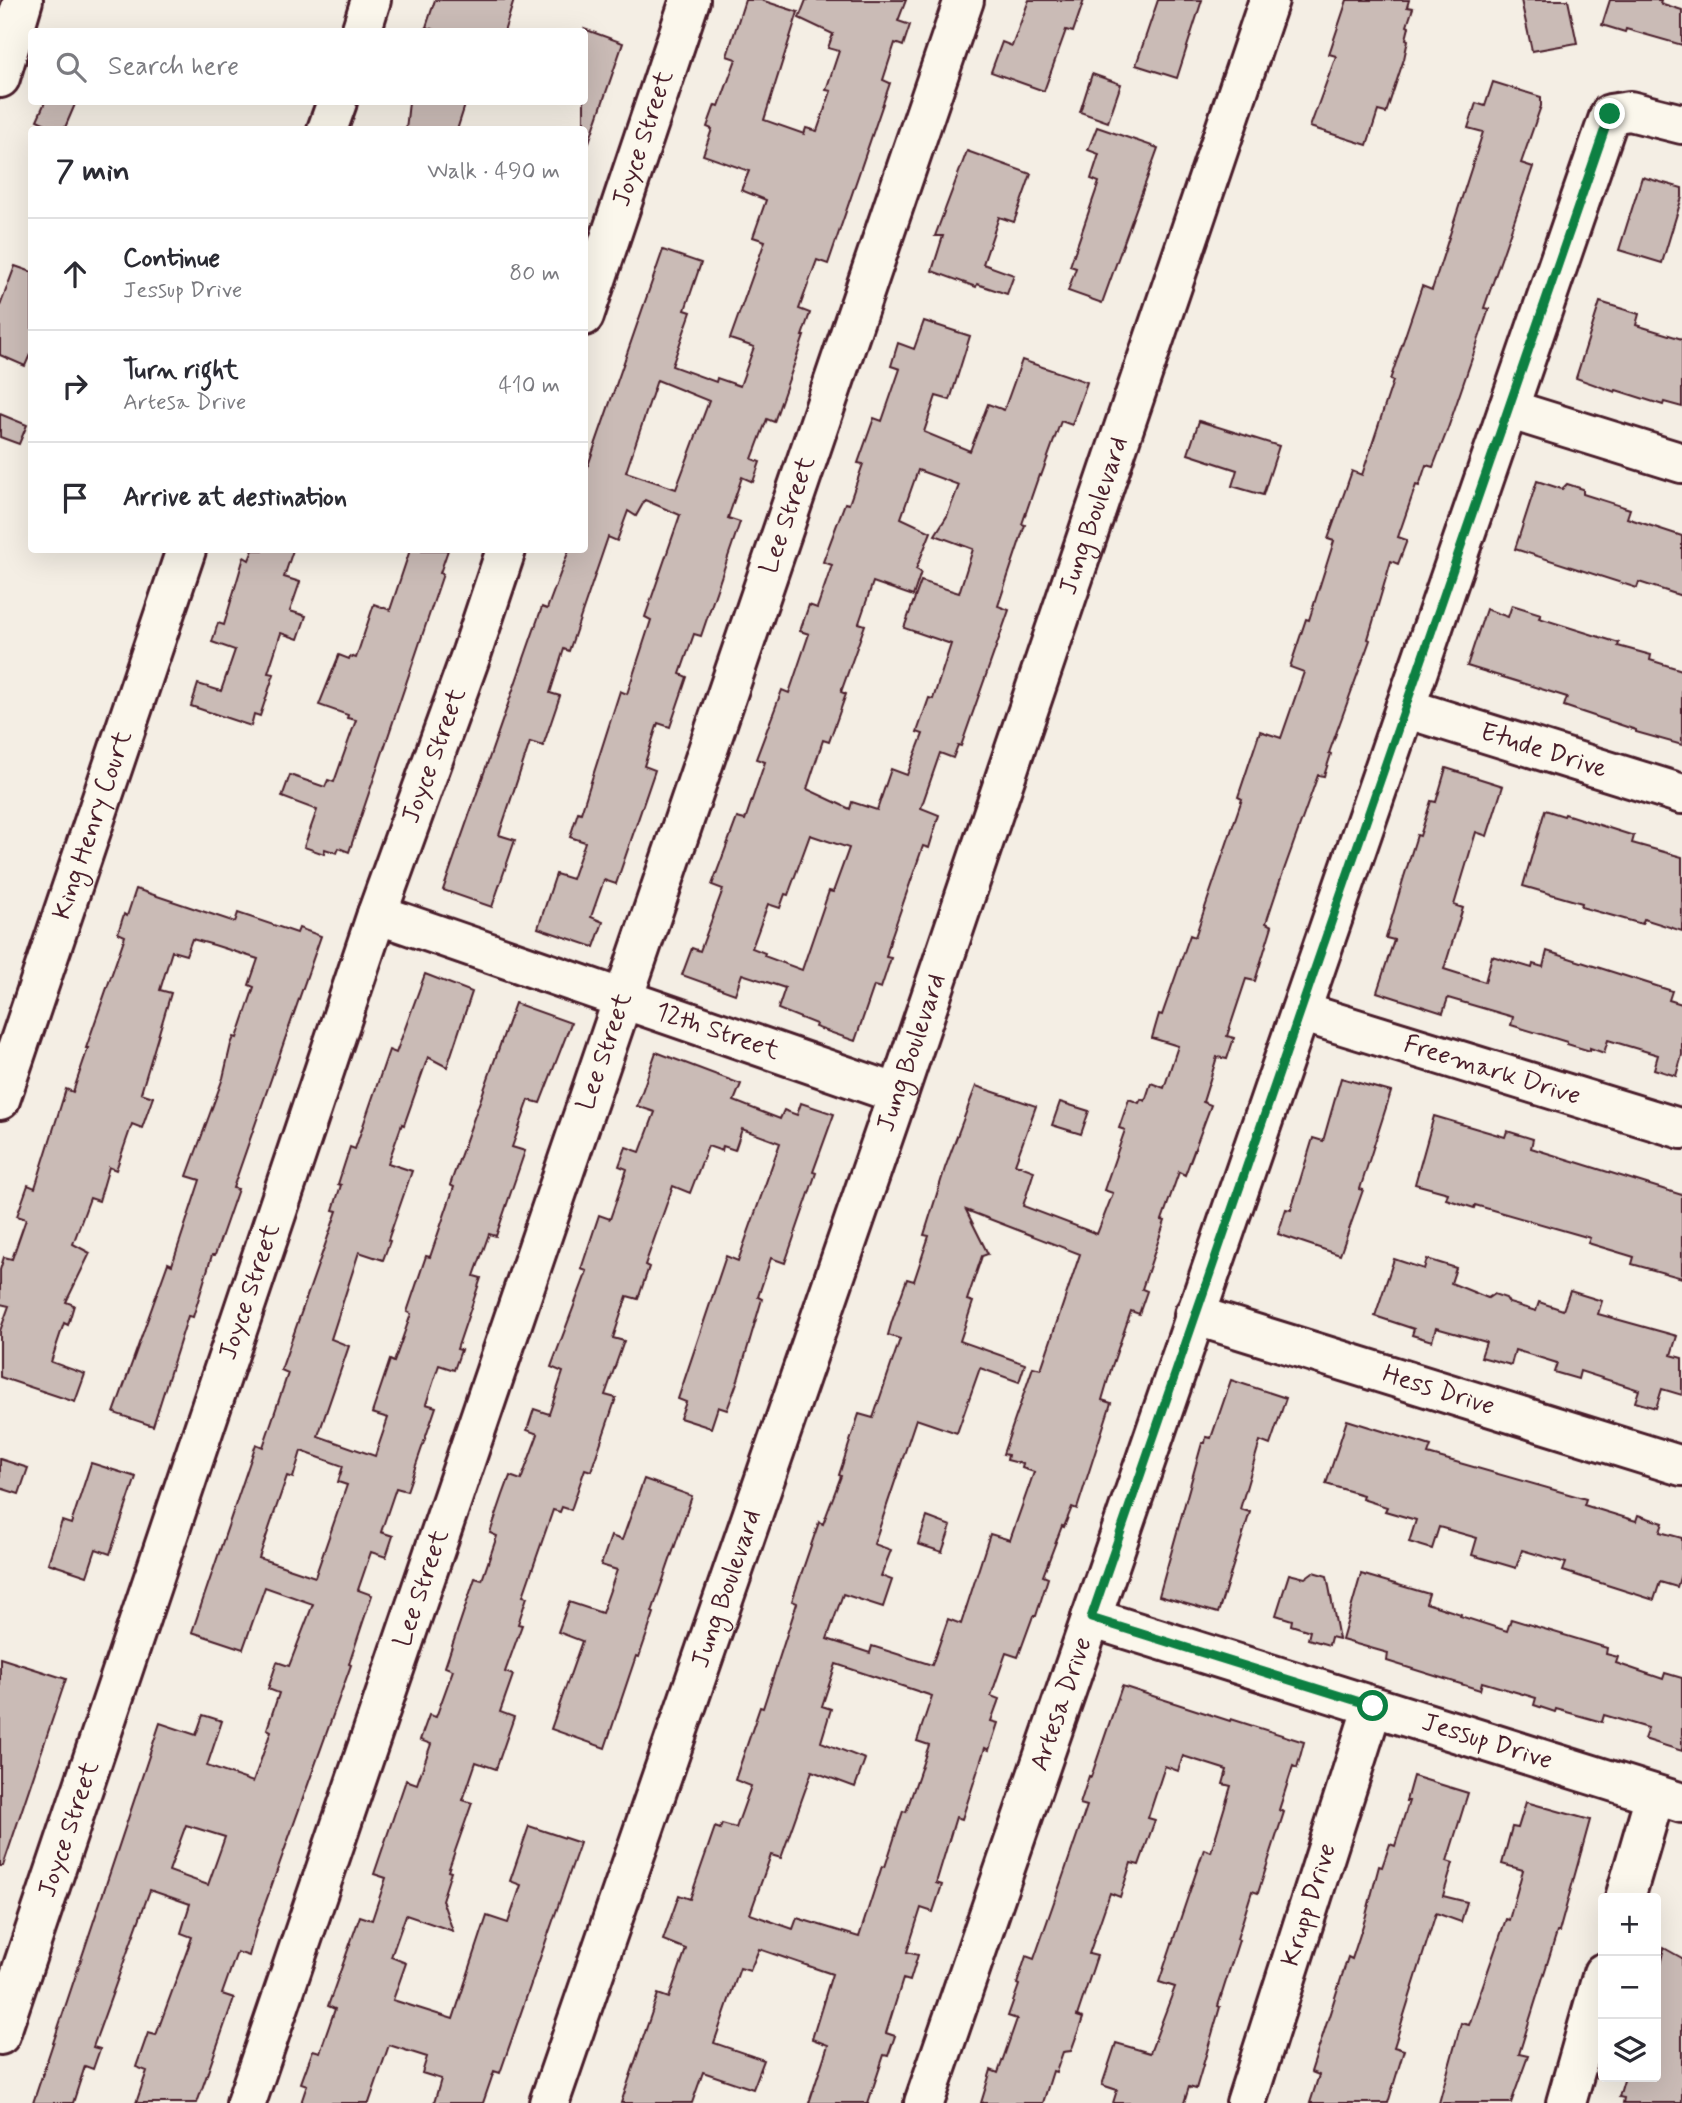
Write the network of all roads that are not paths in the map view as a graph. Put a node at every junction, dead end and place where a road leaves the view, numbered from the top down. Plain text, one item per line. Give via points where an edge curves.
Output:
1 (23, 0) edge
2 (371, 0) edge
3 (691, 0) edge
4 (964, 0) edge
5 (1269, 0) edge
6 (361, 28) edge
7 (0, 78) edge
8 (336, 105) edge
9 (1682, 124) edge
10 (328, 126) edge
11 (588, 304) edge
12 (1508, 409) junction
13 (1682, 463) edge
14 (185, 553) edge
15 (505, 553) edge
16 (1405, 708) junction
17 (1682, 794) edge
18 (377, 914) junction
19 (622, 999) junction
20 (1301, 1012) junction
21 (898, 1094) junction
22 (0, 1100) edge
23 (1682, 1129) edge
24 (1194, 1315) junction
25 (1682, 1466) edge
26 (1091, 1618) junction
27 (1373, 1706) junction
28 (1669, 1799) edge
29 (1627, 1893) edge
30 (1598, 1991) edge
31 (0, 2035) edge
32 (246, 2103) edge
33 (549, 2103) edge
34 (925, 2103) edge
35 (1246, 2103) edge
36 (1566, 2103) edge

1 - 7 street
2 - 6 street
3 - 11 street, Joyce Street
4 - 19 street, Lee Street
5 - 21 street, Jung Boulevard
8 - 10 street
9 - 12 street, Artesa Drive via 1630,111 1610,114
12 - 13 street
12 - 16 street, Artesa Drive
14 - 22 street, King Henry Court
15 - 18 street, Joyce Street
16 - 17 street, Etude Drive
16 - 20 street, Artesa Drive
18 - 19 street, 12th Street
18 - 31 street, Joyce Street
19 - 21 street, 12th Street
19 - 32 street, Lee Street
20 - 23 street, Freemark Drive
20 - 24 street, Artesa Drive
21 - 33 street, Jung Boulevard
24 - 25 street, Hess Drive
24 - 26 street, Artesa Drive
26 - 27 street, Jessup Drive
26 - 34 street, Artesa Drive
27 - 28 street, Jessup Drive
27 - 35 street, Krupp Drive
28 - 29 street
30 - 36 street

